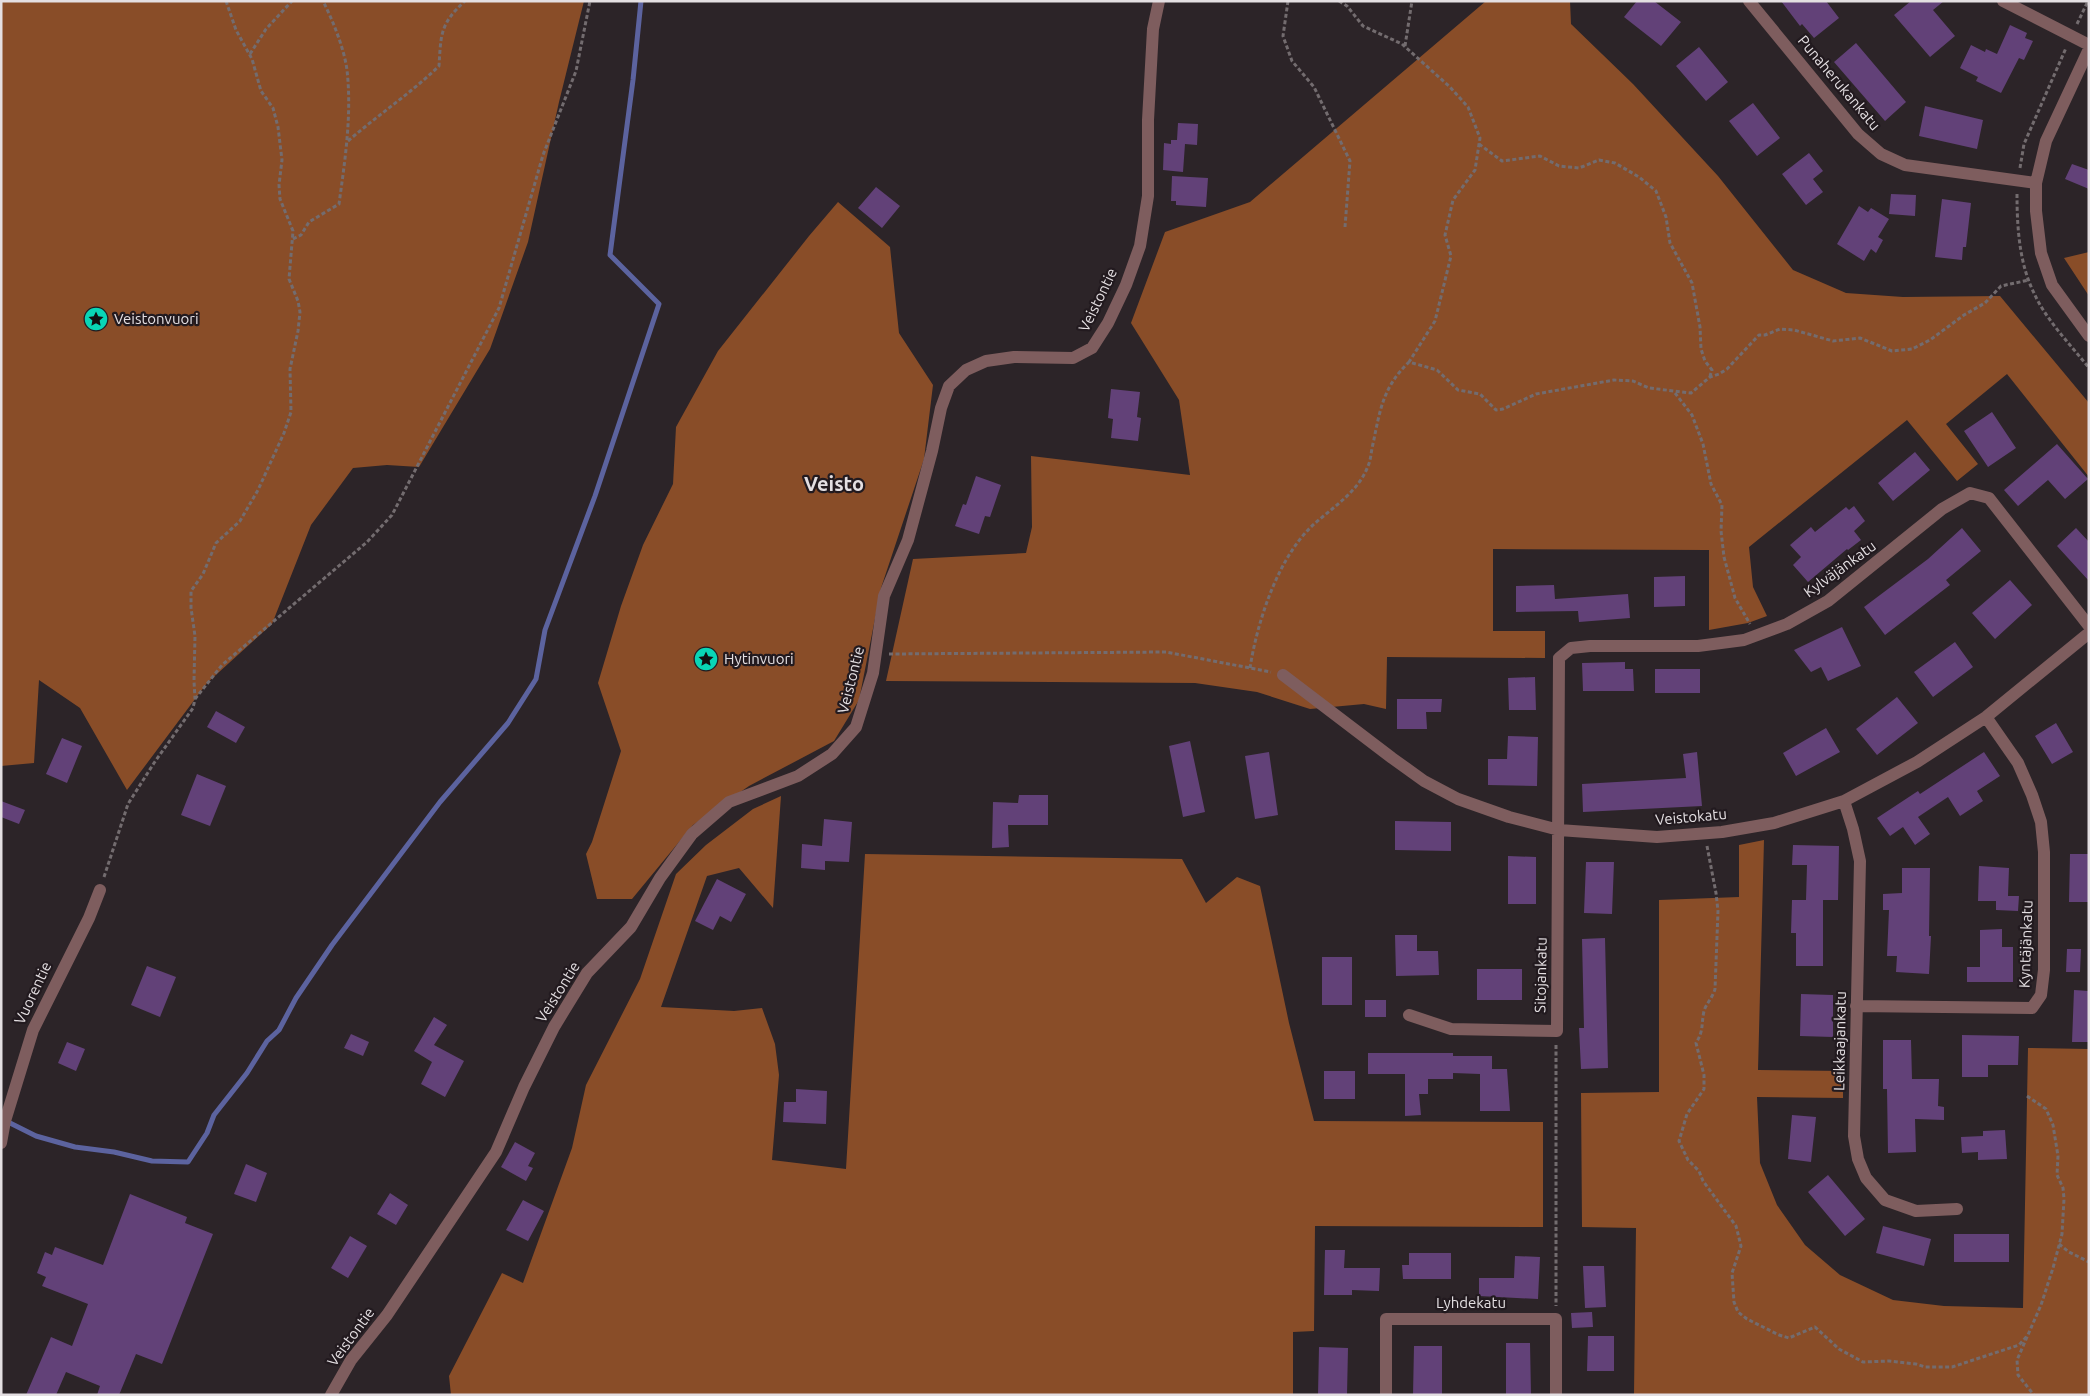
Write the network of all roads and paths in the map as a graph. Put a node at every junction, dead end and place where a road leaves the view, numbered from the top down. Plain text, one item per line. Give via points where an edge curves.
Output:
1 (226, 1) edge
2 (292, 1) edge
3 (324, 1) edge
4 (465, 1) edge
5 (590, 1) edge
6 (1159, 1) edge
7 (1288, 1) edge
8 (1339, 1) edge
9 (1412, 1) edge
10 (1749, 1) edge
11 (2003, 1) edge
12 (2089, 45) edge
13 (1404, 46) junction
14 (2089, 49) edge
15 (249, 55) junction
16 (348, 141) junction
17 (1479, 144) junction
18 (2036, 182) junction
19 (1345, 227) dead end
20 (292, 239) junction
21 (2029, 280) dead end
22 (2089, 336) edge
23 (1409, 362) junction
24 (1710, 377) junction
25 (1675, 392) junction
26 (2089, 626) edge
27 (2089, 633) edge
28 (1755, 636) junction
29 (876, 654) junction
30 (1250, 668) junction
31 (1283, 675) joint
32 (195, 699) junction
33 (1986, 717) junction
34 (1844, 801) junction
35 (1559, 830) junction
36 (1704, 834) junction
37 (100, 890) joint
38 (1856, 1006) junction
39 (1409, 1015) dead end
40 (1557, 1031) junction
41 (2027, 1096) dead end
42 (1, 1143) edge
43 (1957, 1208) dead end
44 (2059, 1244) junction
45 (2089, 1262) edge
46 (1556, 1319) junction
47 (2028, 1335) junction
48 (331, 1395) edge
49 (1386, 1395) edge
50 (1556, 1395) edge
51 (2034, 1395) edge

1 - 15 path
2 - 15 path via 266,28
3 - 16 path via 347,69
4 - 16 path via 454,11 441,32 439,66
5 - 32 path via 576,71 542,155 499,308 392,515 367,542 222,665
6 - 29 street, Veistontie via 1153,29 1148,196 1140,246 1126,286 1092,348 1073,358 1014,357 986,361 966,370 950,386 940,408 908,540 884,596
7 - 19 path via 1283,36 1292,61 1314,87 1350,161
8 - 13 path via 1363,26
9 - 13 path
10 - 18 street, Punaherukankatu via 1858,134 1881,154 1905,165
11 - 12 street
13 - 17 path via 1468,106 1480,138
14 - 18 street via 2046,141
15 - 20 path via 278,127 282,160 280,199 293,231
16 - 20 path via 339,204 309,222 301,235
17 - 23 path via 1475,170 1454,200 1445,235 1451,256 1435,321
17 - 24 path via 1502,161 1540,156 1559,166 1579,168 1600,160 1615,163 1656,192 1666,217 1670,244 1692,283 1702,349 1705,362 1712,370
18 - 22 street via 2041,253 2052,285
20 - 32 path via 289,279 300,312 290,369 291,412 258,490 240,521 216,543 203,574 191,591
21 - 24 path via 2001,286 1985,303 1912,349 1892,351 1860,338 1833,341 1780,329 1759,335 1727,369
23 - 25 path via 1438,370 1458,390 1480,394 1496,410 1536,394 1614,380 1633,380 1649,388
23 - 30 path via 1396,375 1384,398 1368,467 1354,490 1293,548 1260,619
24 - 25 path via 1690,393
25 - 28 path via 1692,416 1703,444 1711,484 1722,505 1724,557 1735,598
26 - 28 street, Kylväjänkatu via 1989,498 1970,493 1942,509 1828,601 1787,624
27 - 33 street, Veistokatu
28 - 35 street, Kylväjänkatu via 1698,646 1571,648 1559,658
29 - 30 path via 1166,652
29 - 48 street, Veistontie via 856,727 832,754 798,776 729,802 692,834 660,878 631,927 587,973 554,1027 496,1152 387,1315 351,1360
30 - 31 path
31 - 35 street, Veistokatu via 1424,781 1458,799
32 - 37 path via 193,708 128,804
33 - 34 street, Veistokatu via 1917,762
33 - 38 street, Kyntäjänkatu via 2018,763 2040,822 2044,852 2041,995 2032,1008
34 - 36 street, Veistokatu via 1774,822
34 - 38 street, Leikkaajankatu via 1860,861
35 - 36 street, Veistokatu via 1657,837
35 - 40 street, Sitojankatu
36 - 47 path via 1718,911 1715,989 1705,1008 1702,1034 1696,1043 1704,1089 1687,1114 1679,1141 1688,1160 1736,1226 1741,1246 1732,1273 1738,1312 1746,1319 1789,1338 1815,1327 1839,1349 1863,1362 1888,1361 1925,1367 1946,1368 2019,1345
37 - 42 street, Vuorentie via 33,1030
38 - 43 street, Leikkaajankatu via 1854,1136 1866,1178 1885,1200 1916,1210
39 - 40 street, Sitojankatu via 1451,1029
40 - 46 path
41 - 44 path via 2046,1109 2053,1125 2058,1156 2056,1176 2063,1188 2064,1199
44 - 45 path
44 - 47 path via 2041,1305
46 - 49 street, Lyhdekatu via 1386,1319
46 - 50 street
47 - 51 path via 2017,1360 2018,1375

